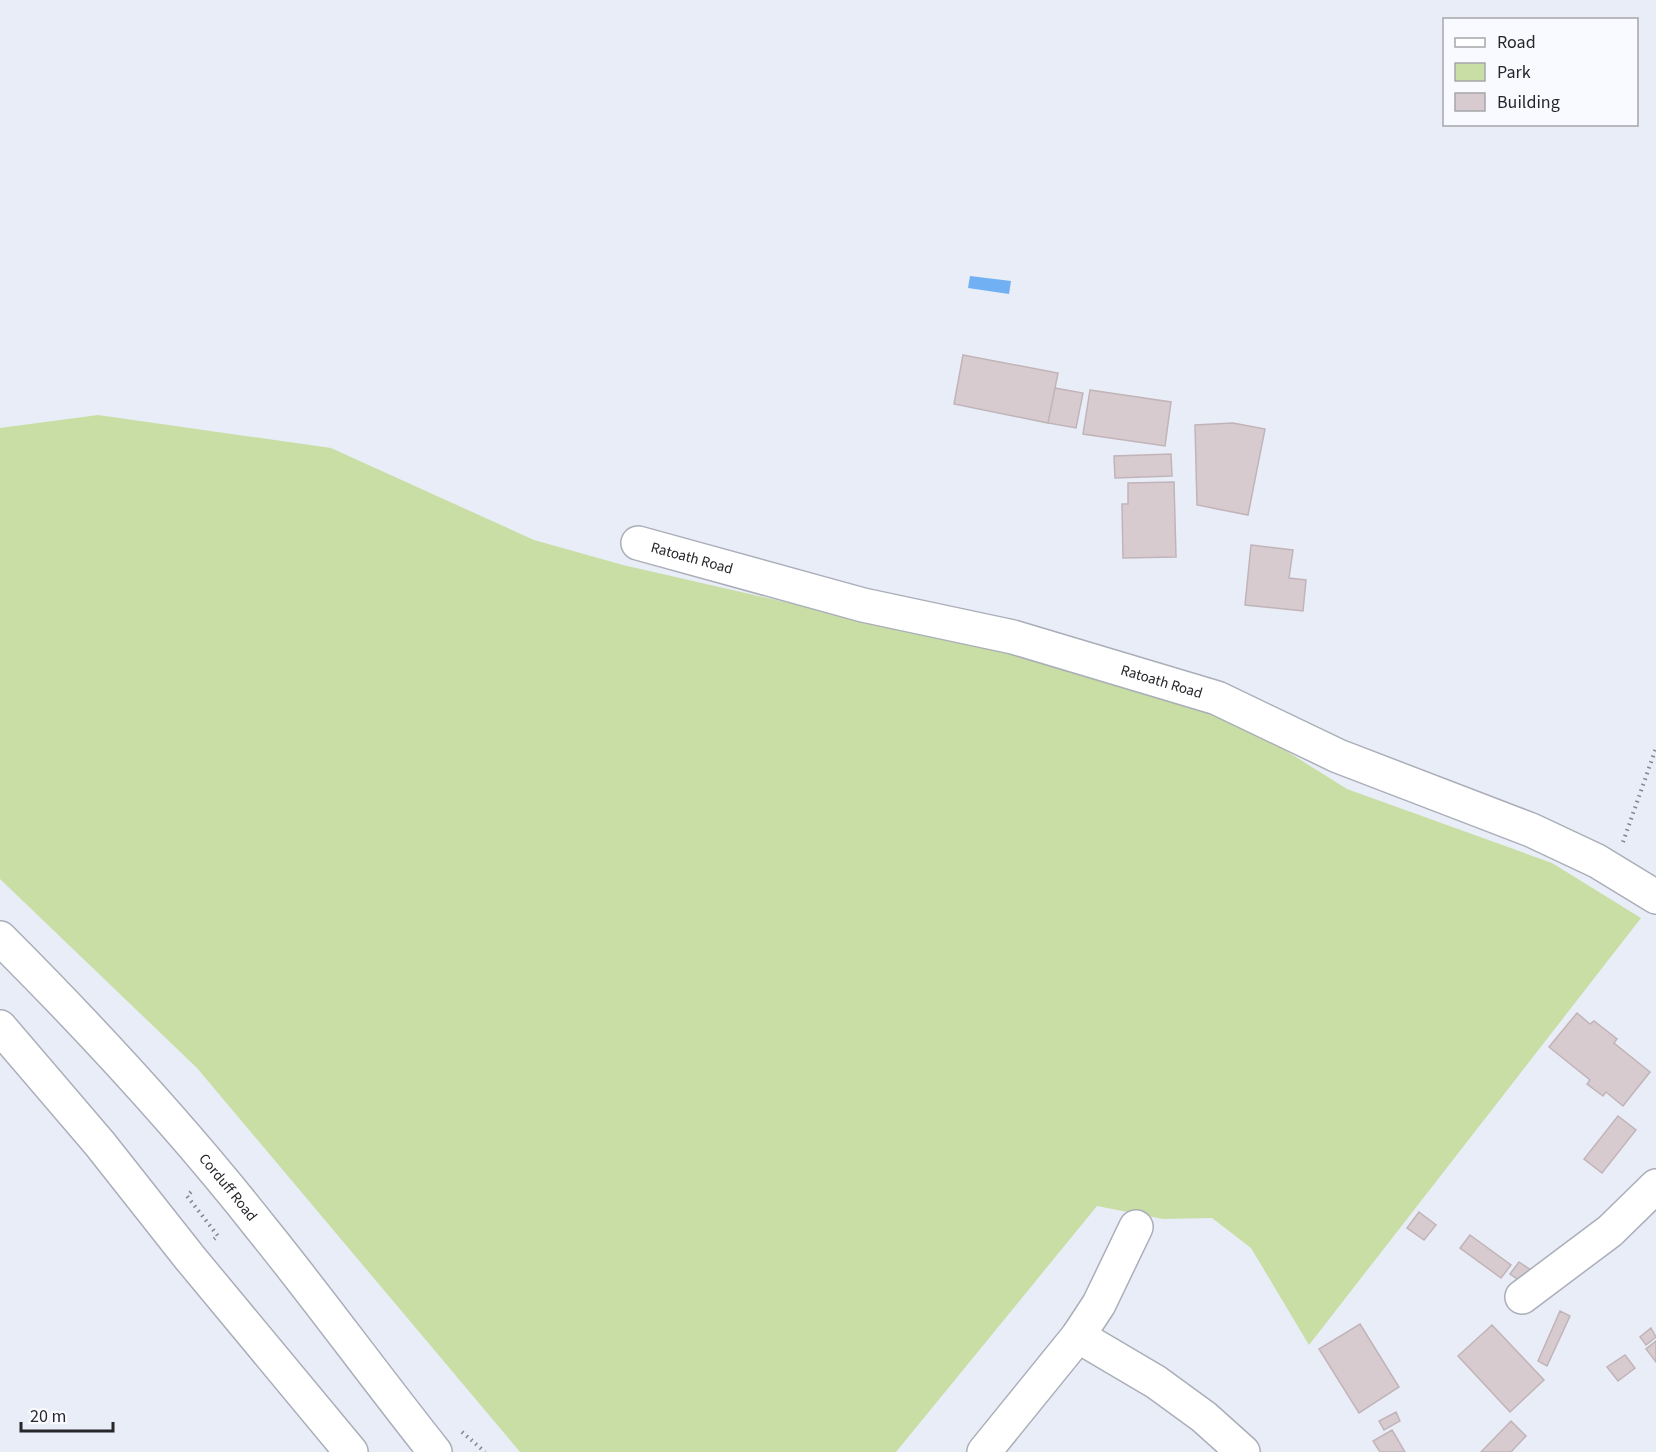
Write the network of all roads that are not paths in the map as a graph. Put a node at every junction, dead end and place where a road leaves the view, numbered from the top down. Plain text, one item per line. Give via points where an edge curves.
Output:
1 (638, 543) dead end
2 (1656, 897) edge
3 (0, 938) edge
4 (0, 1027) edge
5 (1656, 1186) edge
6 (1136, 1227) dead end
7 (1522, 1297) dead end
8 (1078, 1336) junction
9 (432, 1446) edge
10 (351, 1452) edge
11 (984, 1452) edge
12 (1243, 1452) edge

1 - 2 street, Ratoath Road via 863,605 1013,637 1217,698 1338,756 1531,830
3 - 9 street, Corduff Road via 123,1066 216,1172
4 - 10 street
5 - 7 street via 1610,1231
6 - 8 street via 1099,1304
8 - 11 street
8 - 12 street via 1156,1382

